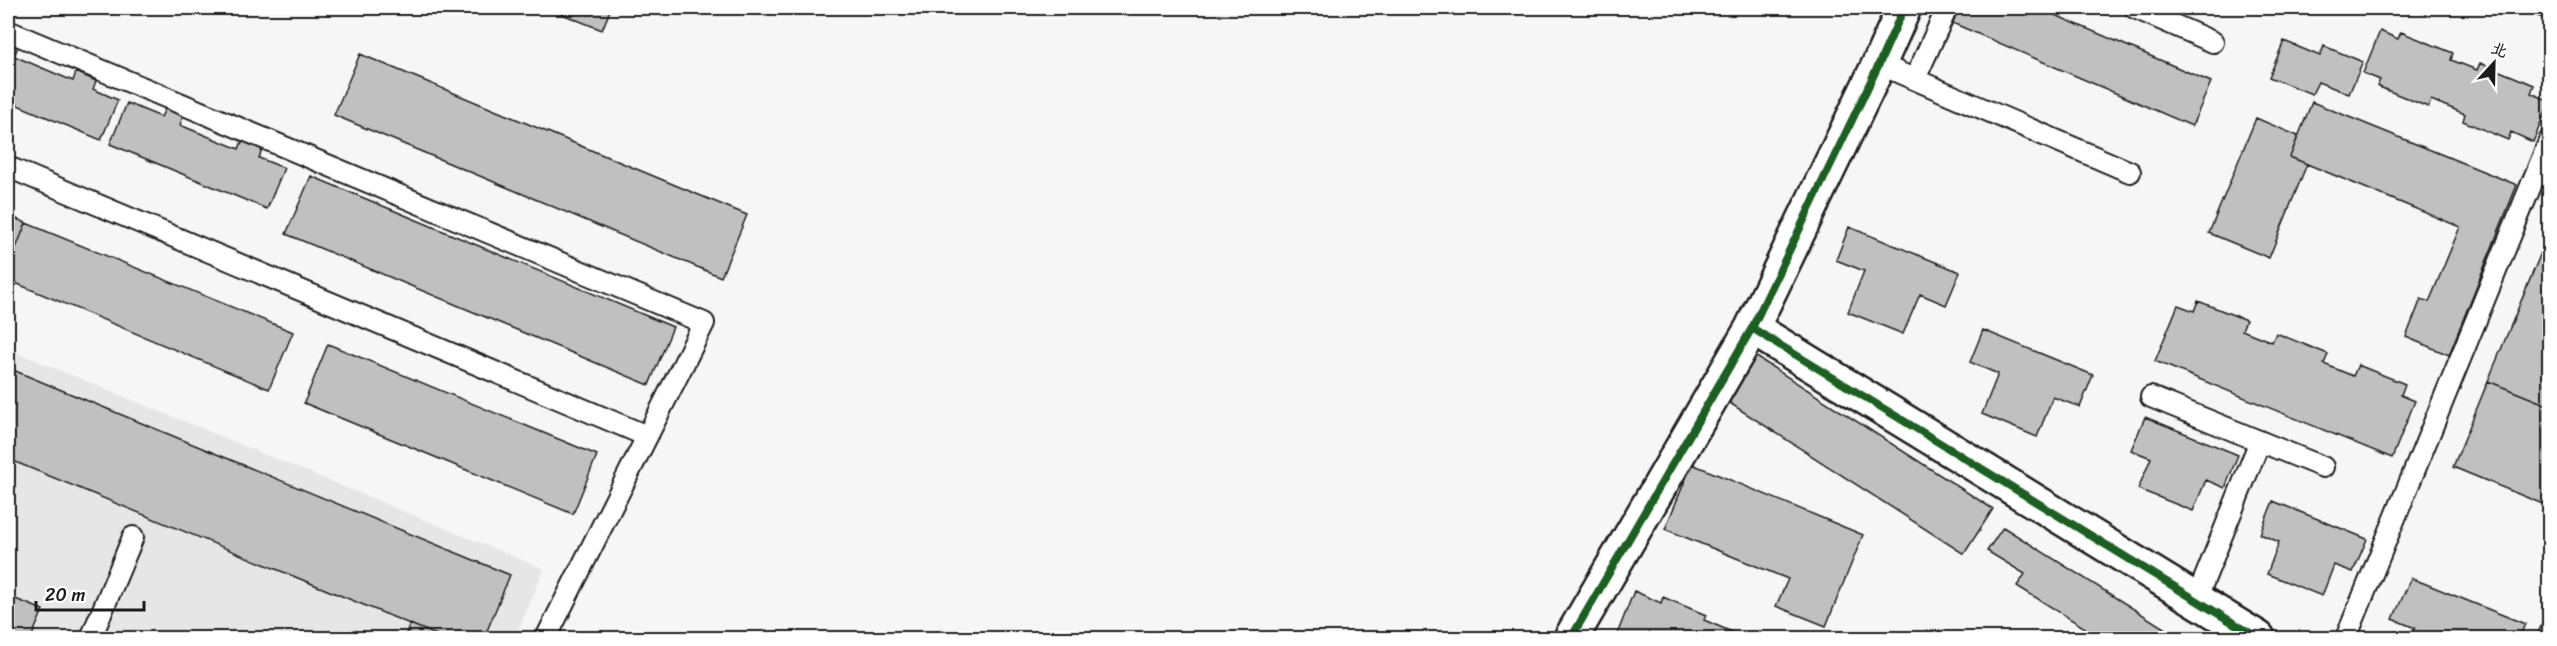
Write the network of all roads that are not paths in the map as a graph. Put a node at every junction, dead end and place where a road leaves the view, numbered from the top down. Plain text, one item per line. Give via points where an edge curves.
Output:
1 (1904, 8) edge
2 (1947, 8) edge
3 (2135, 8) edge
4 (8, 32) edge
5 (2213, 42) dead end
6 (1879, 64) junction
7 (1915, 79) junction
8 (2550, 139) edge
9 (8, 167) edge
10 (2130, 172) dead end
11 (1752, 328) junction
12 (2151, 398) dead end
13 (647, 436) junction
14 (2260, 441) junction
15 (2323, 467) dead end
16 (133, 537) dead end
17 (2196, 600) junction
18 (91, 639) edge
19 (546, 639) edge
20 (1571, 639) edge
21 (2258, 639) edge
22 (2346, 639) edge

1 - 6 street
2 - 7 lane
3 - 5 lane
4 - 13 lane via 704,323
6 - 7 lane
6 - 11 street
7 - 10 lane
8 - 22 lane
9 - 13 lane
11 - 17 street
11 - 20 street
12 - 14 lane
13 - 19 lane
14 - 15 lane
14 - 17 lane
16 - 18 lane
17 - 21 street

